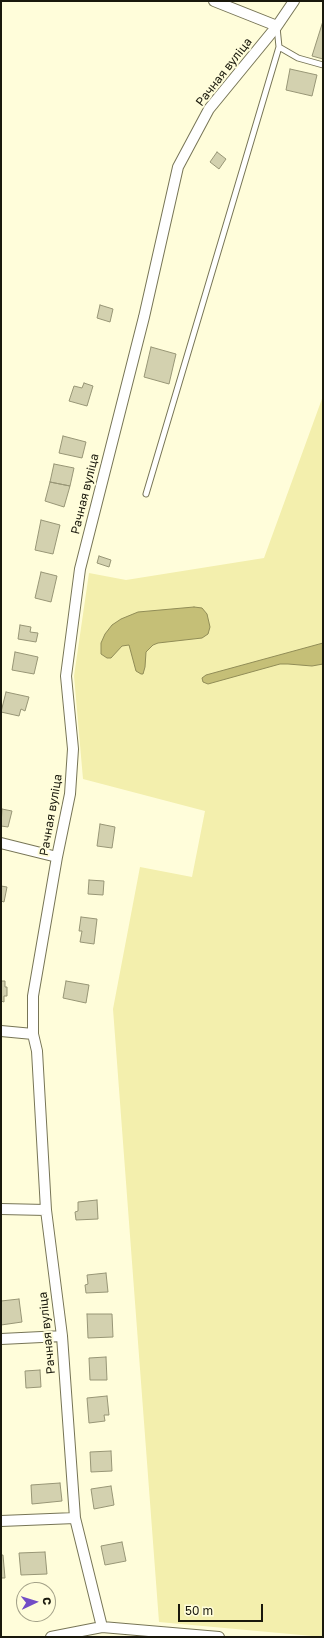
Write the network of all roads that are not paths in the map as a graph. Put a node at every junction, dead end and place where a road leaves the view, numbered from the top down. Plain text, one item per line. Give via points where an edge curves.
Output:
1 (214, 1) edge
2 (294, 1) edge
3 (277, 26) junction
4 (279, 47) junction
5 (323, 64) edge
6 (146, 494) dead end
7 (1, 843) edge
8 (57, 857) junction
9 (1, 1031) edge
10 (33, 1034) junction
11 (1, 1208) edge
12 (46, 1210) junction
13 (62, 1336) junction
14 (1, 1339) edge
15 (75, 1518) junction
16 (1, 1521) edge
17 (102, 1627) junction
18 (53, 1637) edge
19 (219, 1637) edge

1 - 3 street
2 - 3 street, Рачная вуліца
3 - 4 lane
3 - 8 street, Рачная вуліца via 209,109 178,167 144,317 80,569 66,676 73,750 70,794
4 - 5 lane via 298,58
4 - 6 lane
7 - 8 street
8 - 10 street, Рачная вуліца via 33,996
9 - 10 street
10 - 12 street, Рачная вуліца via 37,1051
11 - 12 street
12 - 13 street, Рачная вуліца
13 - 14 street
13 - 15 street, Рачная вуліца
15 - 16 street
15 - 17 street, Рачная вуліца
17 - 18 street
17 - 19 street

